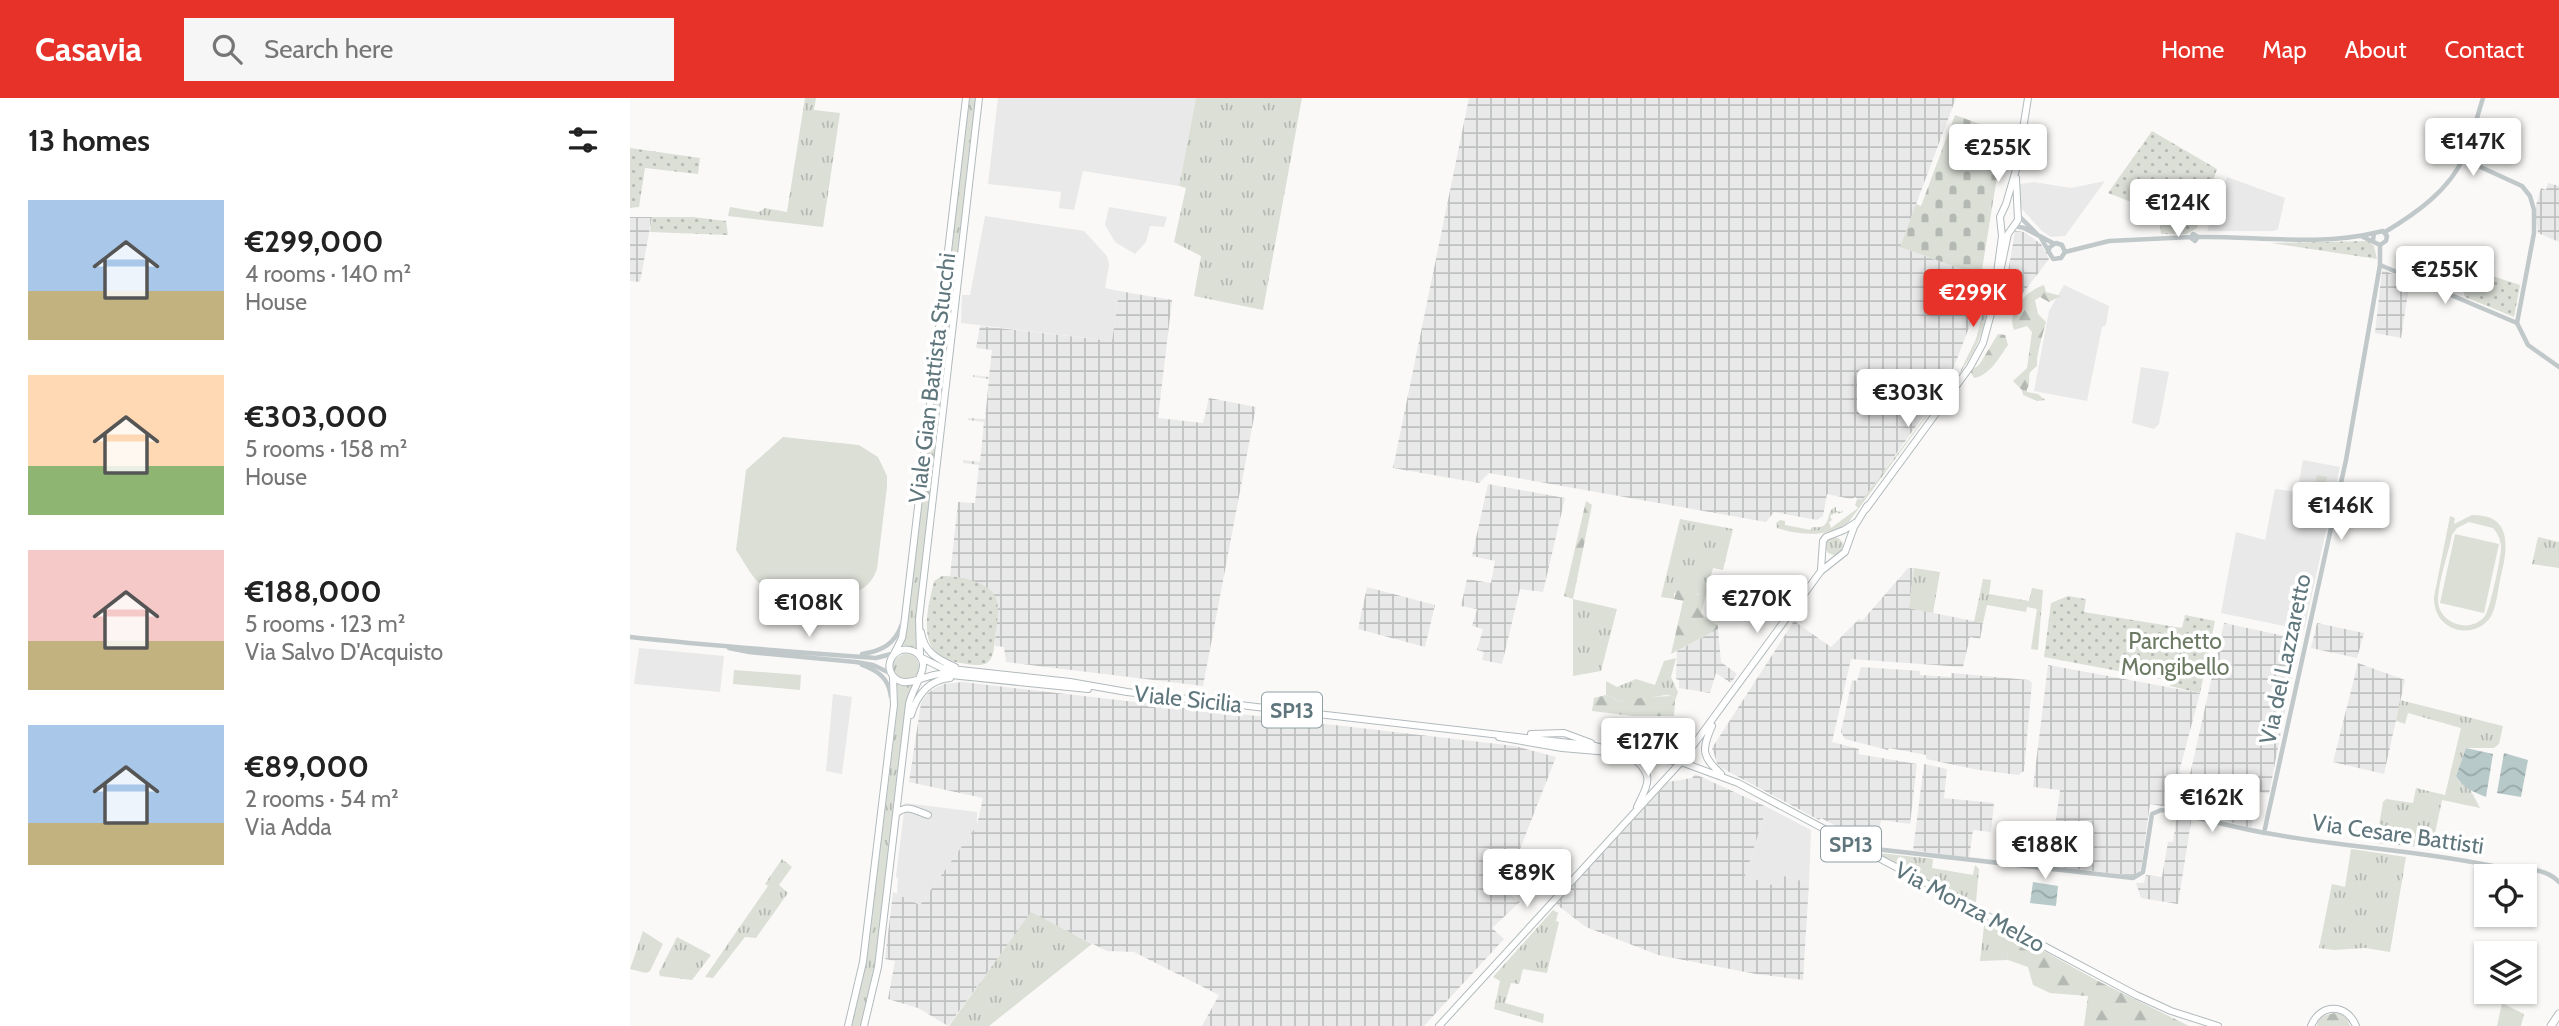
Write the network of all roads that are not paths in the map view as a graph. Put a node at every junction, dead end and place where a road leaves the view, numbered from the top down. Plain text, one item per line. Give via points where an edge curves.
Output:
1 (966, 98) edge
2 (979, 98) edge
3 (2028, 98) edge
4 (2483, 98) edge
5 (2463, 159) junction
6 (2017, 166) junction
7 (2017, 214) junction
8 (2001, 216) junction
9 (2013, 227) junction
10 (2385, 232) junction
11 (2040, 237) junction
12 (2374, 237) junction
13 (2054, 244) junction
14 (2381, 245) junction
15 (2048, 252) junction
16 (2065, 252) junction
17 (2380, 265) junction
18 (1994, 299) junction
19 (2517, 323) junction
20 (2559, 367) edge
21 (1867, 506) junction
22 (1836, 533) junction
23 (1847, 543) junction
24 (1823, 549) junction
25 (1835, 558) junction
26 (1821, 571) junction
27 (905, 616) junction
28 (919, 619) junction
29 (630, 637) edge
30 (894, 654) junction
31 (842, 657) junction
32 (921, 657) junction
33 (967, 671) junction
34 (892, 675) junction
35 (918, 678) junction
36 (979, 679) junction
37 (1114, 691) junction
38 (1716, 715) junction
39 (891, 731) junction
40 (906, 731) junction
41 (1470, 731) junction
42 (1562, 733) junction
43 (1520, 736) junction
44 (1569, 742) junction
45 (1557, 745) junction
46 (1596, 746) junction
47 (1616, 752) junction
48 (1629, 754) junction
49 (1681, 762) junction
50 (1722, 776) junction
51 (1635, 812) junction
52 (897, 813) junction
53 (928, 815) dead end
54 (2264, 833) junction
55 (1865, 851) junction
56 (2559, 882) edge
57 (2559, 1014) edge
58 (2184, 1016) junction
59 (2355, 1025) edge
60 (848, 1026) edge
61 (864, 1026) edge
62 (1439, 1026) edge
63 (2206, 1026) edge
64 (2218, 1026) edge
65 (2311, 1026) edge
66 (2551, 1026) edge

1 - 27 main road, Viale Gian Battista Stucchi
2 - 28 main road, Viale Gian Battista Stucchi
3 - 6 main road
4 - 5 street
5 - 10 street via 2428,203
5 - 19 street via 2522,186 2530,196 2533,243
6 - 7 main road
6 - 8 main road
7 - 8 main road via 2010,209
7 - 9 main road
7 - 11 street
8 - 9 main road via 2005,227
8 - 18 main road
9 - 11 street
9 - 18 main road via 2007,236
10 - 12 street via 2378,231
10 - 14 street, Via del Lazzaretto via 2387,239
11 - 13 street
11 - 15 street
12 - 14 street
12 - 16 street via 2283,240 2193,234 2106,241
13 - 15 street
13 - 16 street via 2062,245
14 - 17 street, Via del Lazzaretto
15 - 16 street via 2053,259
17 - 19 street
17 - 54 street, Via del Lazzaretto via 2346,460
18 - 21 main road via 1976,358
19 - 20 street via 2529,347
21 - 22 main road via 1854,524
21 - 23 main road
22 - 23 main road
22 - 24 main road via 1826,537
23 - 25 main road via 1845,552
24 - 25 main road
24 - 26 main road
25 - 26 main road
26 - 38 main road
27 - 30 main road, Viale Gian Battista Stucchi
27 - 31 street via 888,645
28 - 32 main road, Viale Gian Battista Stucchi
28 - 33 main road via 926,648 936,658
29 - 31 street
30 - 31 street
30 - 32 main road via 909,649
30 - 34 main road, Viale Gian Battista Stucchi
31 - 34 street
31 - 39 street via 873,669 888,682
32 - 33 main road, Viale Sicilia via 942,668
32 - 35 main road, Viale Gian Battista Stucchi via 923,668
33 - 37 main road, Viale Sicilia
34 - 35 main road via 904,683
34 - 39 main road, Viale Gian Battista Stucchi
35 - 36 main road, Viale Sicilia via 939,674
35 - 40 main road, Viale Gian Battista Stucchi
36 - 37 main road, Viale Sicilia
36 - 40 main road via 943,679 929,685 915,701
37 - 41 main road, Viale Sicilia / SP13
38 - 49 main road
38 - 50 main road via 1704,752
39 - 60 main road, Viale Gian Battista Stucchi via 863,962
40 - 52 main road, Viale Gian Battista Stucchi
41 - 43 main road, Viale Sicilia / SP13
41 - 45 main road, Viale Sicilia / SP13
42 - 43 main road
42 - 44 main road
42 - 45 main road via 1555,735
42 - 46 main road
43 - 45 main road, Viale Sicilia / SP13
44 - 45 main road
44 - 45 main road, Viale Sicilia / SP13
44 - 46 main road, Viale Sicilia / SP13
45 - 47 main road, Viale Sicilia / SP13
46 - 47 main road, Viale Sicilia / SP13
47 - 48 main road, Viale Sicilia / SP13
48 - 49 main road, Viale Sicilia / SP13
48 - 51 main road via 1648,777
49 - 50 main road, Via Monza Melzo / SP13
49 - 51 main road
50 - 55 main road, Via Monza Melzo / SP13
51 - 62 main road
52 - 53 main road via 911,808
52 - 61 main road, Viale Gian Battista Stucchi via 878,967
54 - 55 street, Via Cesare Battisti via 2154,812 2144,872 2133,878
54 - 56 street, Via Cesare Battisti via 2539,870
55 - 58 main road, Via Monza Melzo / SP13
57 - 66 highway
58 - 63 main road, SP13
58 - 64 main road, SP13
59 - 65 main road via 2344,1011 2334,1008 2318,1014

